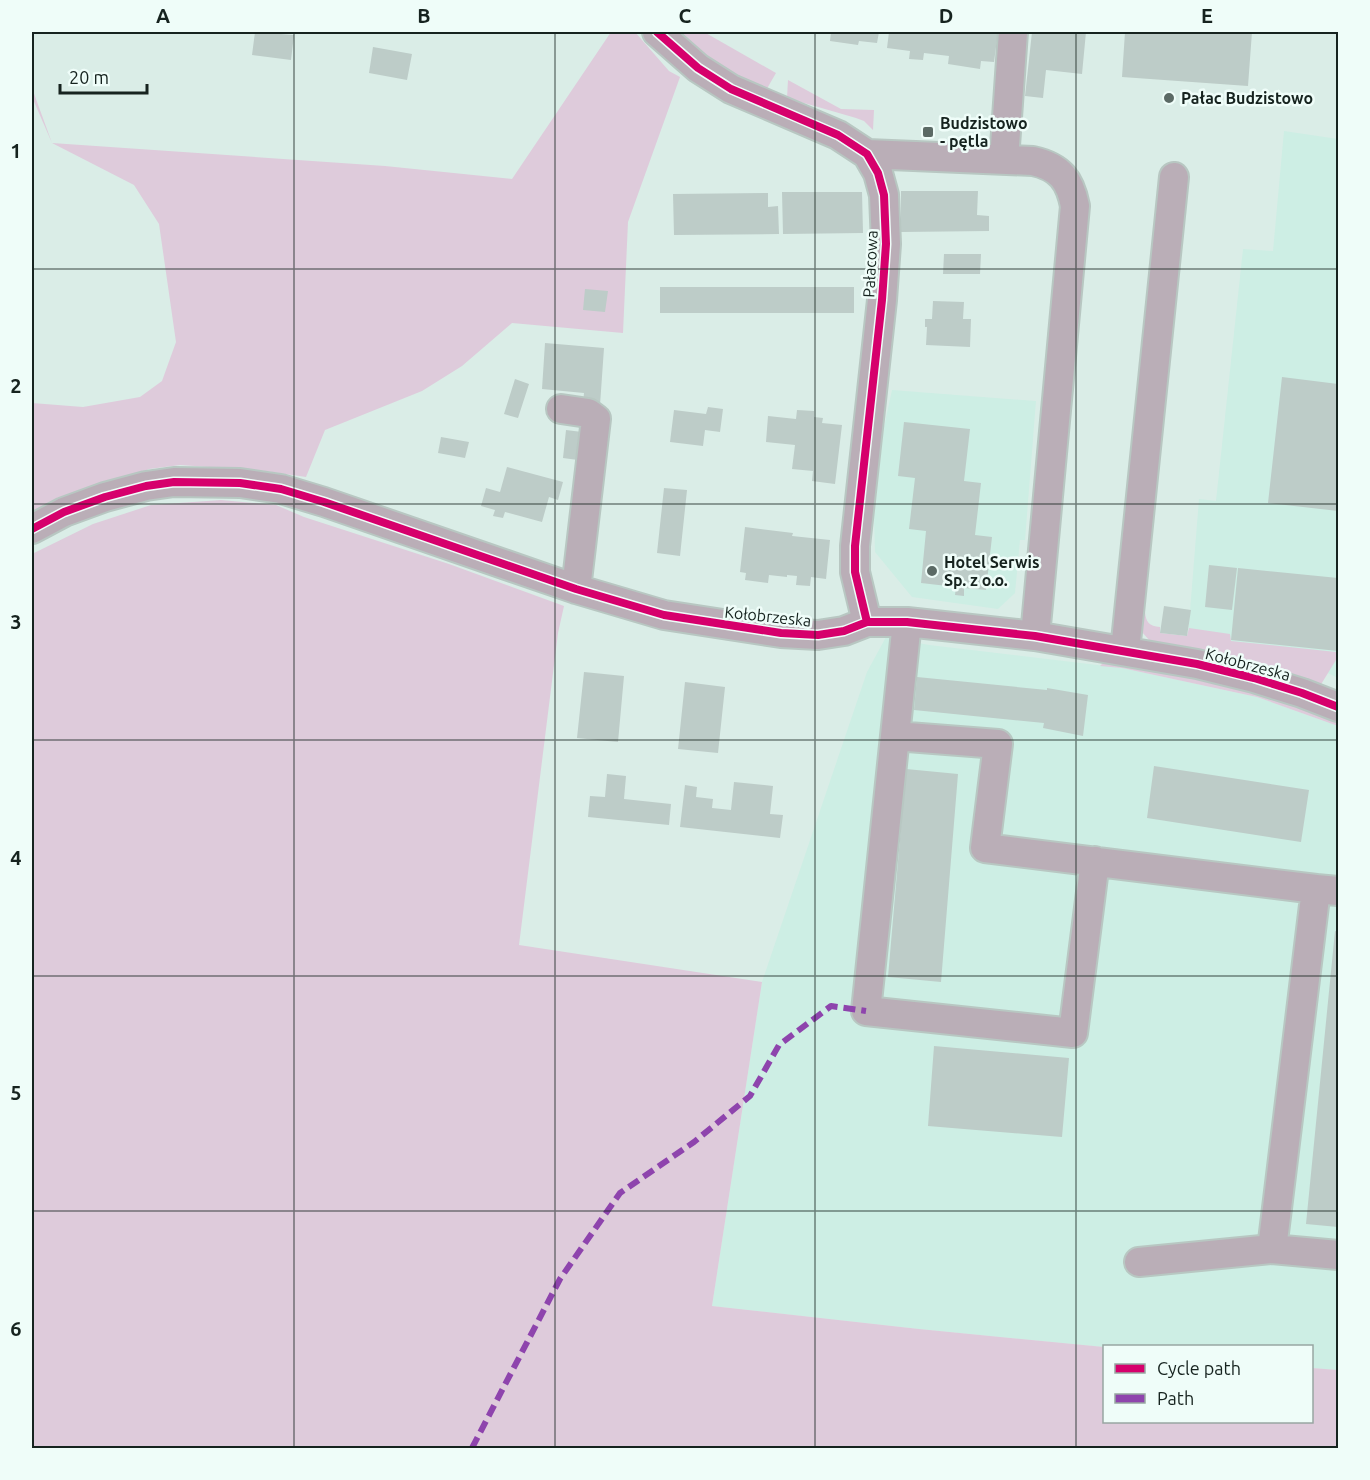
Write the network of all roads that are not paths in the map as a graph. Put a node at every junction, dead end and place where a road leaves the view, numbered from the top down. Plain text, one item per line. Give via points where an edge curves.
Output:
1 (657, 32) edge
2 (1013, 32) edge
3 (867, 154) junction
4 (1004, 160) junction
5 (1174, 177) dead end
6 (561, 410) dead end
7 (32, 529) edge
8 (576, 589) junction
9 (867, 622) junction
10 (907, 622) junction
11 (1035, 636) junction
12 (1125, 651) junction
13 (1338, 707) edge
14 (895, 736) junction
15 (1095, 861) junction
16 (1327, 890) edge
17 (1272, 1249) junction
18 (1338, 1255) edge
19 (1139, 1262) dead end

1 - 3 street via 698,68 731,89 838,135
2 - 4 street
3 - 4 street
3 - 9 street, Pałacowa via 884,195 886,244 855,546 855,572
4 - 11 street via 1034,161 1052,167 1072,190 1075,206
5 - 12 street
6 - 8 street via 588,413 596,419
7 - 8 street, Kołobrzeska via 64,512 146,486 204,481 240,483 302,495
8 - 9 street, Kołobrzeska via 664,615 781,633 818,635
9 - 10 street, Kołobrzeska
10 - 11 street, Kołobrzeska
10 - 14 street
11 - 12 street, Kołobrzeska
12 - 13 street, Kołobrzeska via 1254,678
14 - 15 street via 998,744 985,848
14 - 15 street via 866,1011 1073,1034
15 - 16 street
16 - 17 street
17 - 18 street
17 - 19 street

